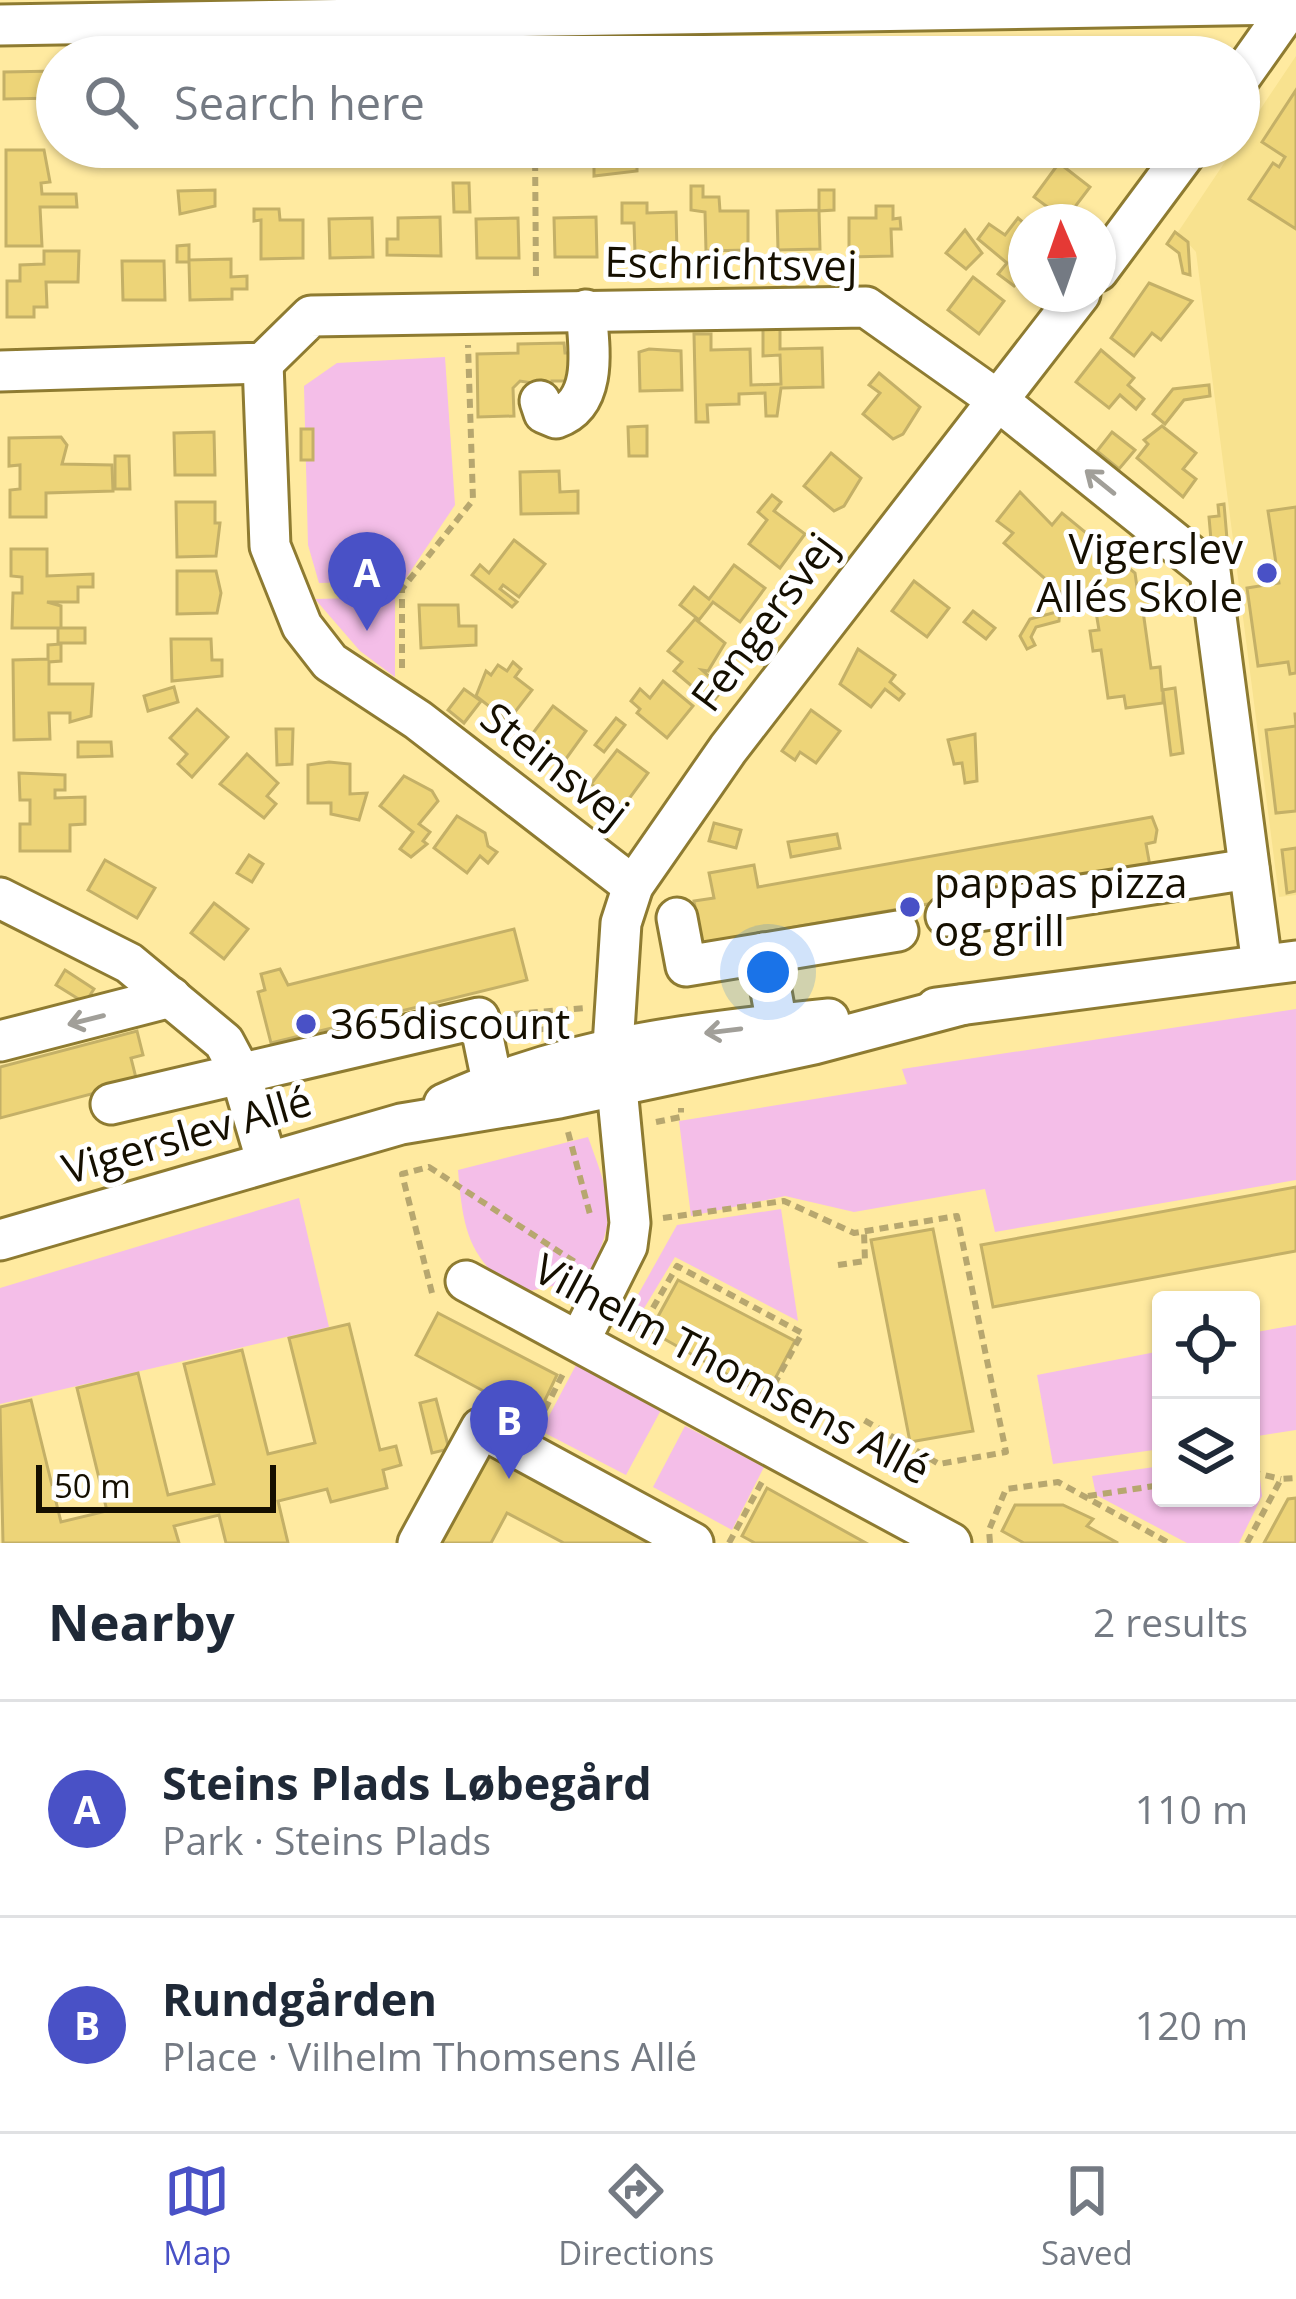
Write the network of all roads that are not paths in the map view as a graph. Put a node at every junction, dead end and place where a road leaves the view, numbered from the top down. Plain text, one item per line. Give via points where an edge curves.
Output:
1 (1293, 2) edge
2 (0, 25) edge
3 (1260, 49) edge
4 (1175, 168) edge
5 (1116, 248) edge
6 (586, 310) junction
7 (1066, 312) edge
8 (263, 363) junction
9 (0, 371) edge
10 (996, 399) junction
11 (540, 401) dead end
12 (1249, 869) junction
13 (633, 886) junction
14 (0, 898) edge
15 (946, 916) dead end
16 (677, 918) dead end
17 (898, 931) dead end
18 (764, 953) junction
19 (1279, 963) edge
20 (171, 997) junction
21 (962, 1005) junction
22 (777, 1024) junction
23 (0, 1041) edge
24 (615, 1066) junction
25 (240, 1072) junction
26 (554, 1080) junction
27 (492, 1082) junction
28 (111, 1104) dead end
29 (401, 1124) junction
30 (266, 1159) junction
31 (0, 1240) edge
32 (466, 1281) dead end
33 (572, 1357) junction
34 (418, 1543) edge
35 (693, 1543) edge
36 (951, 1543) edge

1 - 2 street
1 - 3 street
4 - 5 street
6 - 8 street, Eschrichtsvej via 310,316
6 - 10 street, Eschrichtsvej via 866,307
6 - 11 street via 586,389 571,413 556,418
7 - 10 street, Fengersvej
8 - 9 street
8 - 13 street, Steinsvej via 270,545 302,626 330,662
12 -> 10 street, Eschrichtsvej via 1210,572
10 - 13 street, Fengersvej
12 - 15 street
12 - 19 street, Eschrichtsvej
13 - 24 street, Fengersvej via 621,923
14 - 20 street via 78,933
16 - 18 street via 686,966
17 - 18 street
18 - 22 street
19 - 21 street, Vigerslev Allé
20 -> 23 street
20 - 25 street via 224,1042
21 - 22 street, Vigerslev Allé
21 - 24 street, Vigerslev Allé
22 -> 24 street, Vigerslev Allé
24 - 26 street, Vigerslev Allé
24 - 33 street, Fengersvej via 611,1222 627,1246
25 - 27 street, Vigerslev Allé via 479,1018
25 - 28 street
25 - 30 street
26 - 27 street, Vigerslev Allé
26 - 29 street, Vigerslev Allé
27 - 29 street, Vigerslev Allé
29 - 30 street, Vigerslev Allé
30 - 31 street, Vigerslev Allé
32 - 33 street, Vilhelm Thomsens Allé
33 - 36 street, Vilhelm Thomsens Allé via 622,1363
34 - 35 street via 481,1428

